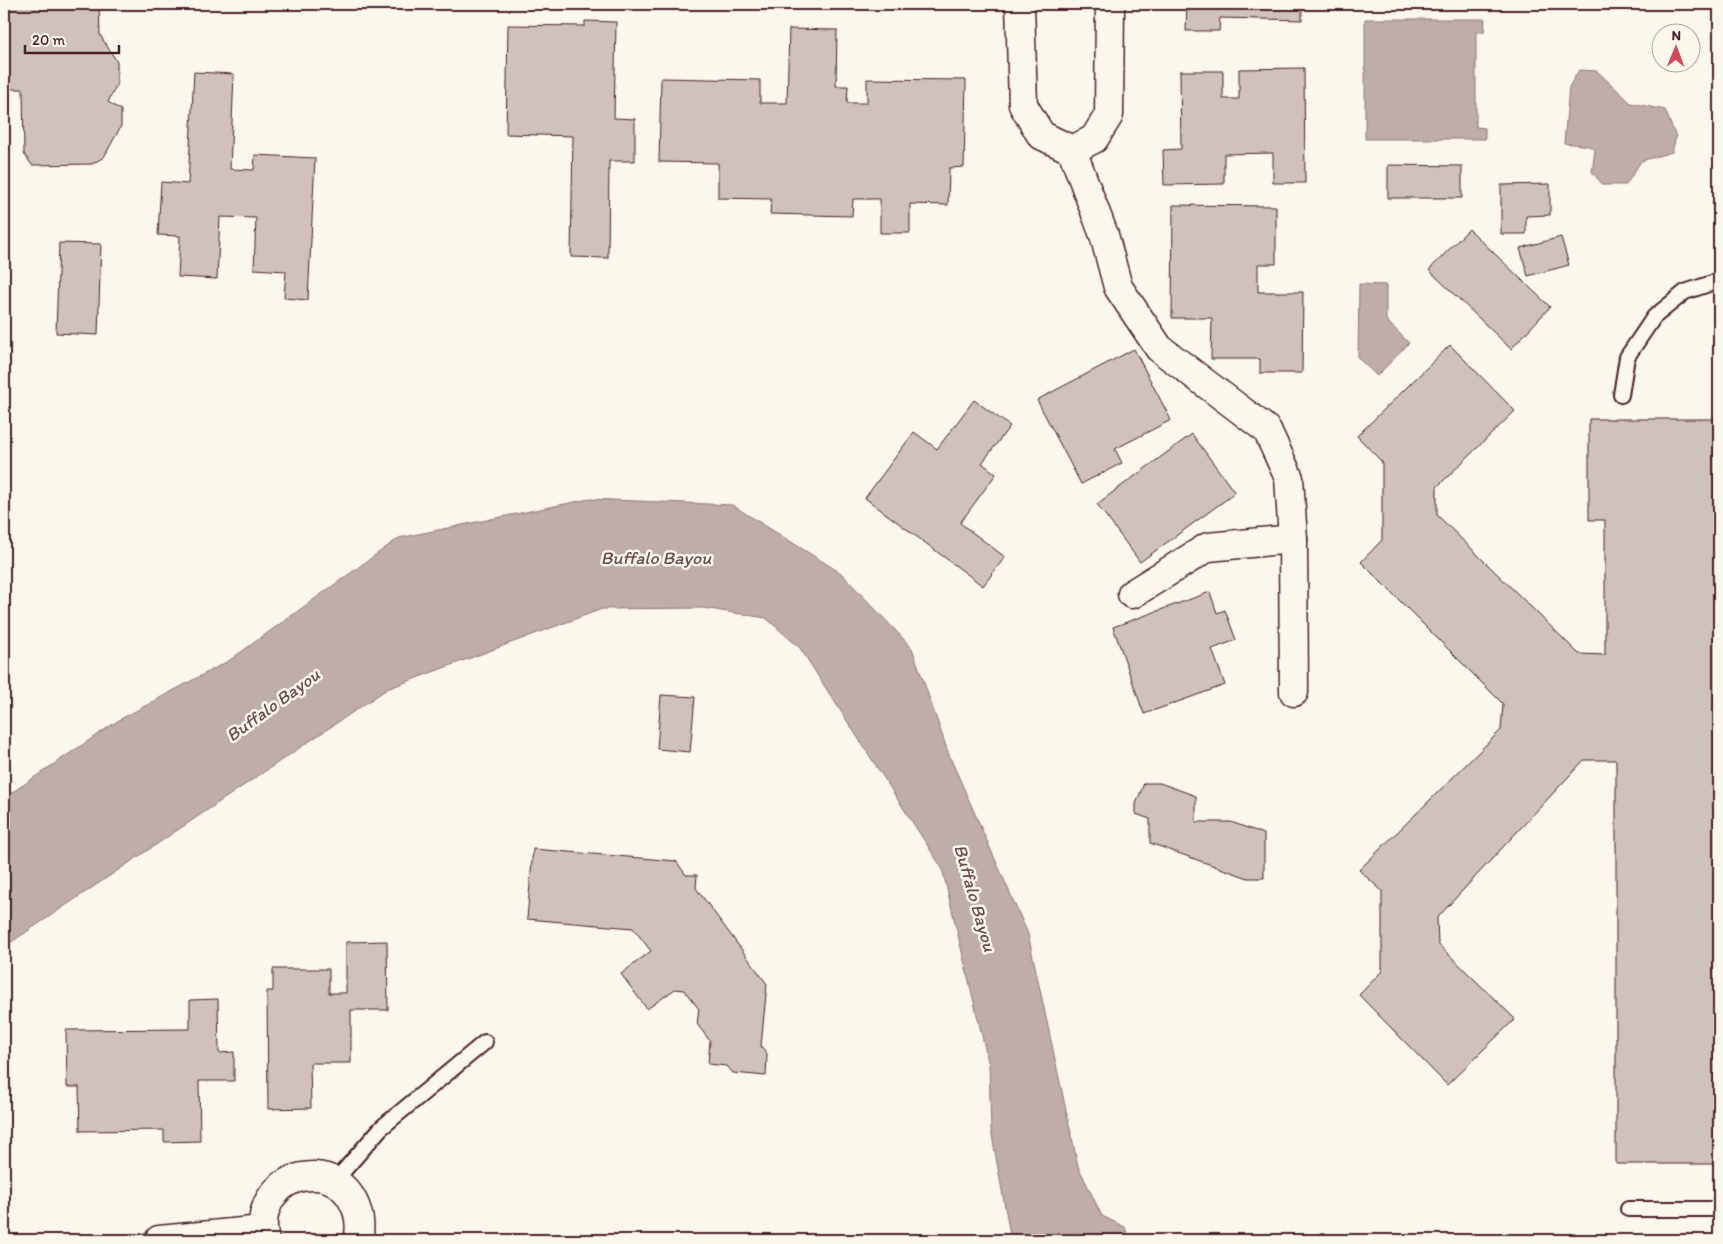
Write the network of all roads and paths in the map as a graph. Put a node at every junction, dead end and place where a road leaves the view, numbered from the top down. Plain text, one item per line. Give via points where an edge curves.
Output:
1 (1020, 4) edge
2 (1110, 4) edge
3 (1072, 150) junction
4 (1719, 282) edge
5 (1621, 395) dead end
6 (1293, 539) junction
7 (1132, 594) dead end
8 (1294, 692) dead end
9 (485, 1042) dead end
10 (334, 1182) junction
11 (1719, 1208) edge
12 (1628, 1209) dead end
13 (264, 1235) edge
14 (158, 1240) edge
15 (358, 1240) edge

1 - 3 street via 1023,105 1042,135
2 - 3 street via 1109,115 1094,139
3 - 6 street via 1104,235 1118,287 1160,348 1267,430 1289,478
4 - 5 lane via 1685,292 1654,317 1627,357
6 - 7 street via 1208,547
6 - 8 street
9 - 10 lane via 381,1128
10 - 13 street via 317,1176 300,1178 284,1185 271,1197 264,1213
10 - 15 street via 347,1191 356,1206 360,1222
11 - 12 lane
13 - 14 street

